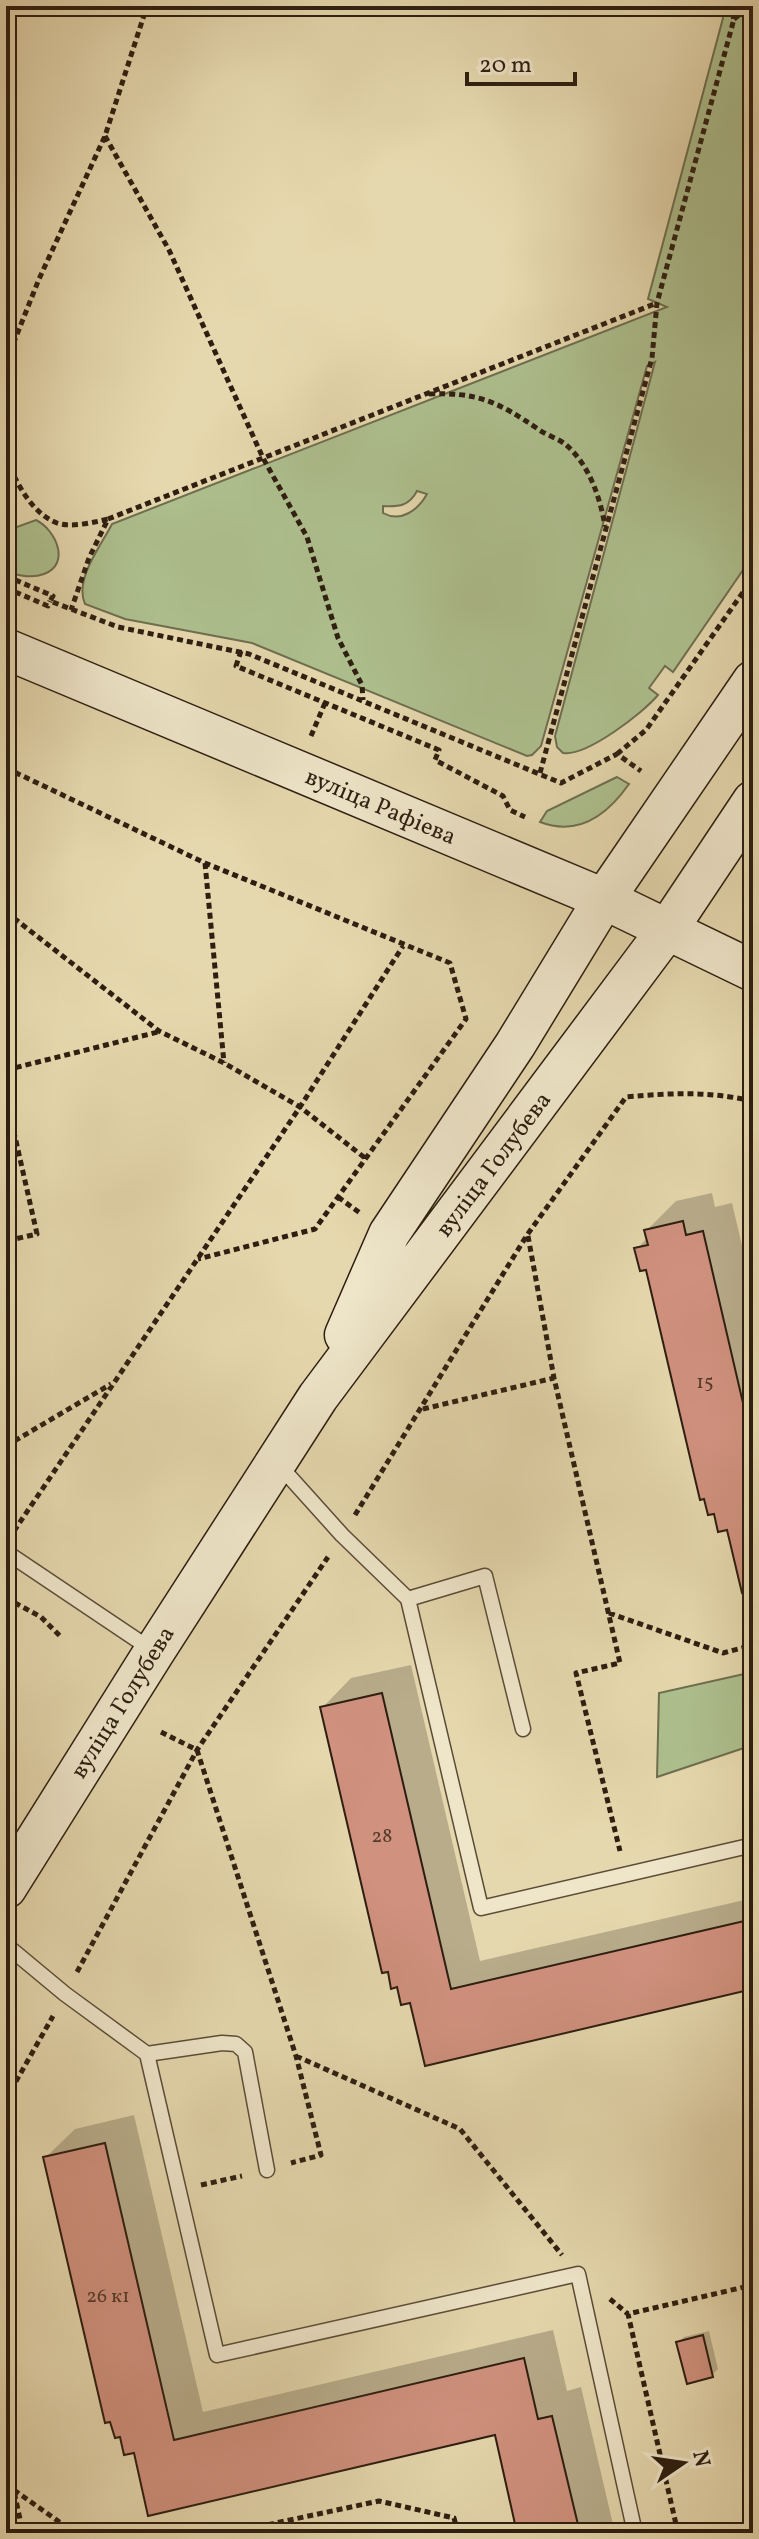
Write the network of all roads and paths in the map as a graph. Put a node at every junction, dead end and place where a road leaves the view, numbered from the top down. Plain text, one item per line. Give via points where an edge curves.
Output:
1 (147, 6) edge
2 (729, 6) edge
3 (751, 6) edge
4 (734, 19) junction
5 (105, 136) junction
6 (657, 303) junction
7 (6, 362) edge
8 (425, 394) junction
9 (6, 458) edge
10 (263, 458) junction
11 (108, 519) junction
12 (605, 531) junction
13 (6, 576) edge
14 (753, 578) edge
15 (6, 588) edge
16 (50, 601) junction
17 (71, 610) junction
18 (6, 649) edge
19 (241, 651) junction
20 (753, 681) edge
21 (363, 700) junction
22 (617, 754) junction
23 (6, 768) edge
24 (641, 771) dead end
25 (540, 773) junction
26 (753, 801) edge
27 (525, 817) dead end
28 (205, 863) junction
29 (604, 899) junction
30 (6, 912) edge
31 (667, 930) junction
32 (403, 946) junction
33 (753, 971) edge
34 (159, 1031) junction
35 (224, 1063) junction
36 (6, 1070) edge
37 (753, 1101) edge
38 (300, 1107) junction
39 (6, 1113) edge
40 (365, 1158) junction
41 (527, 1235) junction
42 (6, 1241) edge
43 (198, 1259) junction
44 (554, 1378) junction
45 (115, 1382) junction
46 (318, 1397) junction
47 (422, 1409) junction
48 (6, 1446) edge
49 (276, 1462) junction
50 (342, 1535) junction
51 (6, 1544) edge
52 (6, 1552) edge
53 (6, 1598) edge
54 (408, 1599) junction
55 (609, 1612) junction
56 (60, 1636) dead end
57 (753, 1645) edge
58 (154, 1652) junction
59 (523, 1729) dead end
60 (161, 1732) dead end
61 (197, 1750) junction
62 (753, 1845) edge
63 (626, 1875) junction
64 (6, 1888) edge
65 (6, 1945) edge
66 (65, 1994) junction
67 (147, 2054) junction
68 (296, 2056) junction
69 (6, 2099) edge
70 (267, 2170) junction
71 (179, 2191) junction
72 (578, 2274) junction
73 (753, 2285) edge
74 (628, 2314) junction
75 (6, 2454) edge
76 (13, 2489) junction
77 (753, 2529) edge
78 (23, 2533) edge
79 (75, 2533) edge
80 (229, 2533) edge
81 (458, 2533) edge
82 (635, 2533) edge
83 (678, 2533) edge
84 (731, 2533) edge

1 - 5 path
2 - 4 path
3 - 4 path
4 - 6 path
5 - 7 path
5 - 10 path via 169,250
6 - 8 path
6 - 12 path via 652,358
8 - 10 path
8 - 12 path via 487,399 564,443 598,492
9 - 11 path via 17,484 58,523
10 - 11 path
10 - 21 path via 307,537
11 - 17 path
12 - 25 path
13 - 16 path via 53,596
14 - 22 path via 646,730
15 - 16 path via 48,606
16 - 17 path
17 - 19 path via 123,629
18 - 29 main road, вуліца Рафіева
19 - 21 path
19 - 27 path via 236,666 439,750 435,760 503,796 510,810
20 - 29 main road, вуліца Голубева
21 - 25 path
22 - 24 path
22 - 25 path via 561,783
23 - 28 path
26 - 31 main road, вуліца Голубева
28 - 32 path
28 - 35 path
29 - 31 main road, вуліца Рафіева
29 - 46 main road, вуліца Голубева via 389,1234
30 - 34 path
31 - 33 main road, вуліца Рафіева
31 - 46 main road, вуліца Голубева
32 - 38 path
32 - 40 path via 450,963 466,1019
34 - 35 path
34 - 36 path
35 - 38 path
37 - 41 path via 693,1092 626,1097
38 - 40 path
38 - 43 path
39 - 42 path via 37,1234
40 - 43 path via 315,1229
41 - 44 path
41 - 47 path
43 - 45 path
44 - 47 path
44 - 55 path
45 - 48 path
45 - 51 path
46 - 49 main road, вуліца Голубева
47 - 50 path
49 - 50 lane
49 - 58 main road, вуліца Голубева
50 - 54 lane
50 - 61 path
52 - 58 lane
53 - 56 path via 41,1617
54 - 59 lane via 485,1576
54 - 63 lane via 481,1908
55 - 57 path via 723,1653
55 - 63 path via 620,1663 576,1673
58 - 64 main road, вуліца Голубева
60 - 61 path
61 - 66 path
61 - 68 path
62 - 63 lane
65 - 66 lane
66 - 67 lane
66 - 69 path
67 - 70 lane via 222,2043 236,2044 245,2052
67 - 71 lane
68 - 70 path via 321,2155
68 - 72 path via 460,2129
70 - 71 path
71 - 72 lane via 217,2355
72 - 74 path
72 - 82 lane
73 - 74 path
74 - 83 path
75 - 76 path
76 - 78 path
76 - 79 path
77 - 84 lane
80 - 81 path via 379,2501 454,2518

